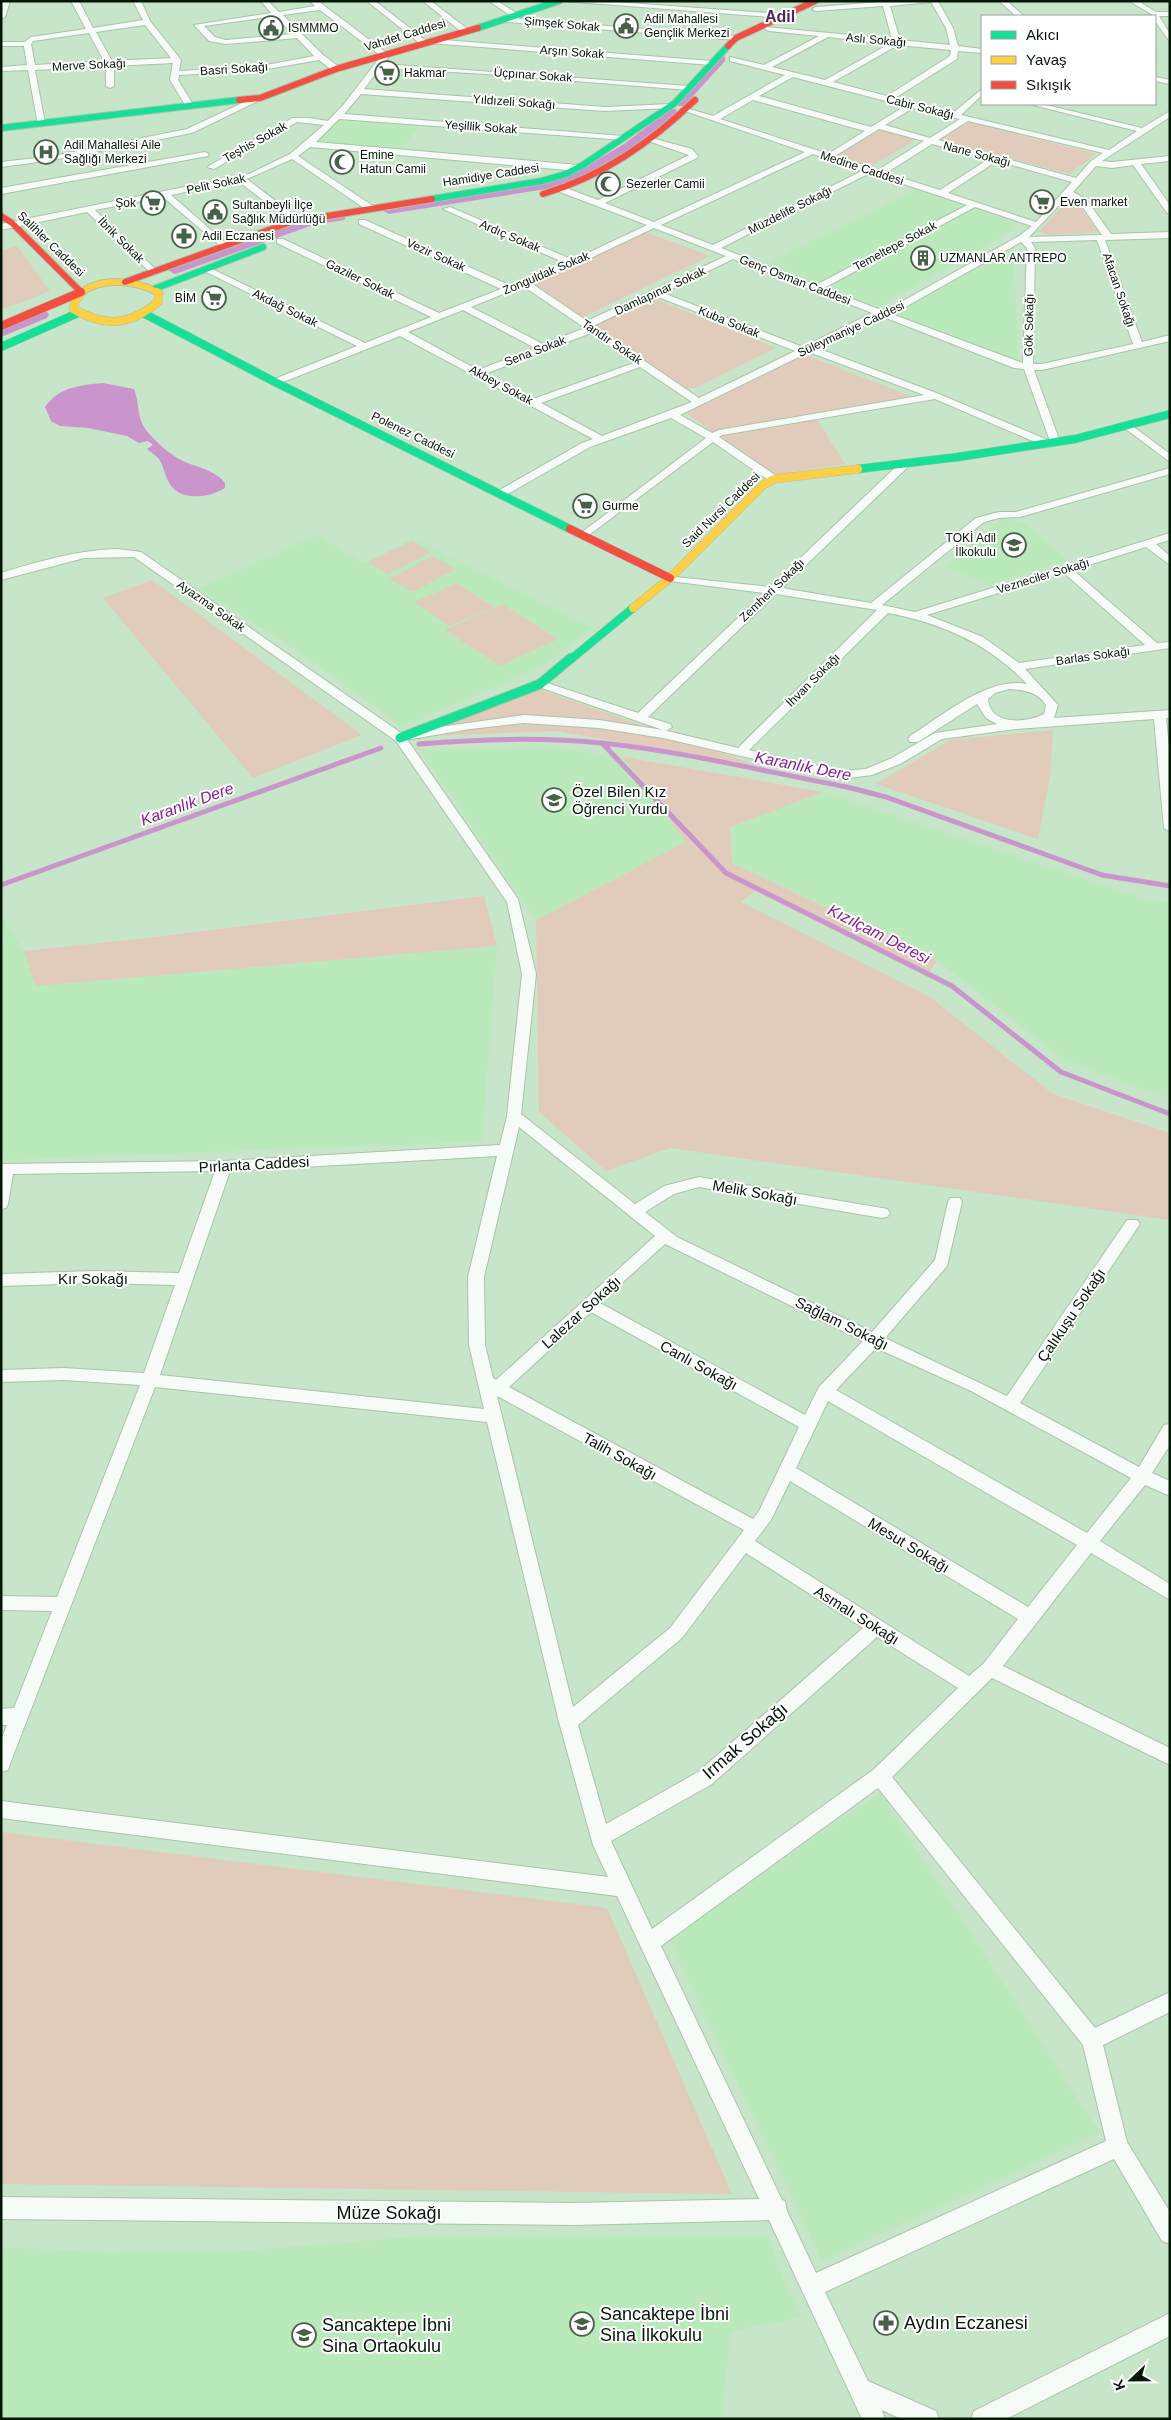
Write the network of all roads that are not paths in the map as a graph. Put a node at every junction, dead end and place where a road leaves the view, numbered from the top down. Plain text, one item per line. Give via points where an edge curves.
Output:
1 (6, 1) edge
2 (75, 1) edge
3 (137, 1) edge
4 (264, 1) edge
5 (312, 1) edge
6 (370, 1) edge
7 (426, 1) edge
8 (492, 1) edge
9 (559, 1) edge
10 (566, 1) edge
11 (831, 1) edge
12 (928, 1) edge
13 (934, 1) edge
14 (1002, 1) edge
15 (1132, 1) edge
16 (892, 4) edge
17 (815, 5) edge
18 (320, 8) junction
19 (275, 14) junction
20 (1153, 14) joint
21 (1170, 14) edge
22 (801, 15) junction
23 (1019, 15) edge
24 (783, 16) junction
25 (1, 17) edge
26 (512, 18) junction
27 (1156, 19) edge
28 (147, 22) junction
29 (91, 29) junction
30 (769, 29) junction
31 (466, 31) junction
32 (298, 36) junction
33 (825, 36) junction
34 (736, 38) junction
35 (1167, 39) edge
36 (429, 42) junction
37 (897, 42) junction
38 (1, 44) edge
39 (27, 44) junction
40 (956, 48) junction
41 (981, 51) edge
42 (385, 56) junction
43 (320, 57) junction
44 (733, 58) junction
45 (177, 60) junction
46 (712, 63) junction
47 (110, 65) junction
48 (377, 66) junction
49 (765, 67) junction
50 (30, 68) junction
51 (1, 69) edge
52 (336, 69) junction
53 (723, 69) dead end
54 (176, 73) junction
55 (792, 74) junction
56 (1156, 79) edge
57 (1170, 82) edge
58 (826, 83) junction
59 (110, 86) dead end
60 (689, 88) junction
61 (358, 91) junction
62 (702, 92) dead end
63 (981, 93) edge
64 (753, 96) junction
65 (260, 98) junction
66 (888, 99) junction
67 (912, 105) junction
68 (1037, 105) edge
69 (190, 106) junction
70 (671, 106) junction
71 (686, 110) junction
72 (1170, 113) edge
73 (337, 116) junction
74 (955, 116) junction
75 (966, 119) junction
76 (714, 120) junction
77 (41, 123) junction
78 (330, 124) junction
79 (1, 128) edge
80 (875, 128) junction
81 (1141, 130) junction
82 (199, 136) junction
83 (624, 138) junction
84 (651, 139) junction
85 (930, 141) junction
86 (308, 144) junction
87 (811, 152) junction
88 (1108, 152) junction
89 (205, 154) junction
90 (292, 156) junction
91 (828, 157) junction
92 (1170, 158) edge
93 (995, 159) junction
94 (1094, 163) junction
95 (1136, 163) junction
96 (1, 165) edge
97 (211, 167) junction
98 (578, 168) junction
99 (868, 171) junction
100 (878, 174) junction
101 (241, 179) junction
102 (1077, 181) junction
103 (218, 184) junction
104 (563, 190) junction
105 (1, 191) edge
106 (1067, 192) junction
107 (165, 194) junction
108 (940, 194) junction
109 (534, 195) dead end
110 (597, 204) junction
111 (973, 205) junction
112 (466, 206) dead end
113 (370, 208) junction
114 (90, 209) junction
115 (442, 210) joint
116 (1170, 212) edge
117 (1, 216) edge
118 (385, 219) dead end
119 (296, 221) junction
120 (362, 222) junction
121 (7, 225) edge
122 (1037, 225) junction
123 (654, 227) junction
124 (314, 230) dead end
125 (297, 235) dead end
126 (1170, 235) edge
127 (1104, 237) junction
128 (1024, 239) junction
129 (280, 240) junction
130 (224, 246) junction
131 (712, 249) junction
132 (733, 256) junction
133 (573, 263) junction
134 (205, 269) junction
135 (153, 272) junction
136 (125, 282) junction
137 (525, 282) junction
138 (817, 288) junction
139 (154, 289) junction
140 (509, 289) junction
141 (80, 292) junction
142 (656, 293) junction
143 (463, 307) junction
144 (880, 313) junction
145 (78, 314) junction
146 (144, 314) junction
147 (439, 316) junction
148 (1, 326) edge
149 (589, 327) junction
150 (400, 332) junction
151 (1170, 338) edge
152 (1138, 344) junction
153 (364, 346) junction
154 (1, 347) edge
155 (543, 348) junction
156 (806, 349) junction
157 (642, 363) junction
158 (1028, 367) junction
159 (478, 373) junction
160 (275, 382) junction
161 (936, 396) junction
162 (534, 402) junction
163 (698, 402) junction
164 (1170, 414) edge
165 (672, 415) junction
166 (1127, 425) junction
167 (712, 437) junction
168 (601, 439) junction
169 (1051, 443) junction
170 (1170, 459) edge
171 (906, 463) junction
172 (1170, 471) edge
173 (774, 479) junction
174 (500, 494) junction
175 (585, 536) junction
176 (1170, 536) edge
177 (1148, 543) junction
178 (1170, 562) edge
179 (1066, 569) junction
180 (1, 577) edge
181 (670, 578) junction
182 (772, 589) junction
183 (874, 606) junction
184 (886, 608) junction
185 (916, 615) junction
186 (1170, 645) edge
187 (1154, 647) junction
188 (998, 651) junction
189 (1016, 666) junction
190 (540, 684) junction
191 (1000, 686) junction
192 (985, 694) junction
193 (1047, 697) junction
194 (1165, 715) edge
195 (640, 718) junction
196 (1097, 720) junction
197 (1037, 723) junction
198 (1016, 725) junction
199 (403, 737) junction
200 (740, 752) junction
201 (868, 772) junction
202 (1170, 828) edge
203 (514, 1116) junction
204 (506, 1150) junction
205 (224, 1166) junction
206 (4, 1169) edge
207 (956, 1202) dead end
208 (1, 1204) edge
209 (634, 1211) junction
210 (882, 1213) dead end
211 (1132, 1224) dead end
212 (665, 1235) junction
213 (184, 1279) junction
214 (1, 1280) edge
215 (589, 1304) junction
216 (874, 1340) junction
217 (1, 1376) edge
218 (150, 1380) junction
219 (491, 1385) junction
220 (825, 1391) junction
221 (1010, 1405) junction
222 (494, 1416) junction
223 (810, 1425) junction
224 (1170, 1430) edge
225 (788, 1471) junction
226 (1142, 1476) junction
227 (1170, 1489) edge
228 (755, 1528) junction
229 (744, 1543) junction
230 (1089, 1543) junction
231 (1170, 1593) edge
232 (1, 1603) edge
233 (64, 1604) junction
234 (1030, 1617) junction
235 (876, 1627) junction
236 (990, 1668) junction
237 (971, 1687) junction
238 (20, 1716) junction
239 (1, 1717) edge
240 (568, 1722) junction
241 (1170, 1757) edge
242 (1, 1764) edge
243 (880, 1776) junction
244 (1, 1809) edge
245 (601, 1837) junction
246 (624, 1888) junction
247 (650, 1942) junction
248 (1170, 2002) edge
249 (1092, 2040) junction
250 (1118, 2146) junction
251 (1, 2208) edge
252 (777, 2209) junction
253 (1170, 2233) edge
254 (813, 2286) junction
255 (1170, 2324) edge
256 (860, 2389) junction
257 (874, 2419) edge
258 (928, 2419) edge
259 (982, 2419) edge

1 - 25 street
2 - 29 street
3 - 28 street
4 - 19 street
5 - 18 street
6 - 36 street
7 - 31 street
8 - 26 street
9 - 26 street, Vahdet Caddesi
10 - 24 street
11 - 17 street, Hamidiye Caddesi
12 - 16 street
13 - 40 street via 950,27
14 - 23 street
15 - 20 street
16 - 17 street
16 - 37 street
17 - 22 street, Hamidiye Caddesi
17 - 24 street, Hamidiye Caddesi
18 - 19 street
18 - 42 street
19 - 32 street
19 - 32 street via 198,25 212,39 226,42
20 - 21 street
22 - 24 street
22 - 30 street, Hamidiye Caddesi
24 - 34 street, Hamidiye Caddesi
26 - 31 street, Vahdet Caddesi
26 - 34 street, Şimşek Sokak
27 - 35 street
28 - 29 street
28 - 45 street
29 - 39 street via 31,39
29 - 47 street
30 - 33 street, Aslı Sokağı
30 - 44 street, Hamidiye Caddesi via 750,40
31 - 36 street, Vahdet Caddesi
32 - 43 street
33 - 37 street, Aslı Sokağı
33 - 49 street
34 - 46 street, Hamidiye Caddesi
36 - 42 street, Vahdet Caddesi
36 - 46 street, Arşın Sokak
37 - 40 street, Aslı Sokağı
37 - 58 street
38 - 39 street
39 - 50 street
40 - 41 street, Aslı Sokağı
40 - 66 street via 954,57
42 - 48 street, Pelit Sokak
42 - 52 street, Vahdet Caddesi
43 - 52 street
43 - 54 street, Basri Sokağı via 256,69
44 - 49 street, Cabir Sokağı
44 - 53 street, Hamidiye Caddesi
45 - 47 street, Merve Sokağı
45 - 54 street
46 - 60 street, Hamidiye Caddesi
47 - 50 street, Merve Sokağı
47 - 59 street
48 - 60 street, Üçpınar Sokak
48 - 61 street, Pelit Sokak
49 - 55 street, Cabir Sokağı
50 - 51 street, Merve Sokağı
50 - 77 street
52 - 65 street, Vahdet Caddesi
54 - 69 street via 174,80
55 - 58 street, Cabir Sokağı
55 - 64 street
56 - 57 street
58 - 66 street, Cabir Sokağı
60 - 70 street, Hamidiye Caddesi
61 - 70 street, Yıldızeli Sokağı via 605,108
61 - 73 street, Pelit Sokak
62 - 71 street, Hamidiye Caddesi
63 - 74 street
64 - 76 street
64 - 80 street, Nane Sokağı
65 - 69 street, Vahdet Caddesi
65 - 82 street, Vahdet Caddesi
66 - 67 street, Cabir Sokağı
67 - 74 street, Cabir Sokağı
67 - 80 street
68 - 81 street
69 - 77 street, Vahdet Caddesi
70 - 71 street
70 - 83 street, Hamidiye Caddesi
71 - 76 street, Medine Caddesi
71 - 84 street, Hamidiye Caddesi
72 - 81 street, Süleymaniye Caddesi
73 - 78 street, Pelit Sokak
73 - 83 street, Yeşillik Sokak
74 - 75 street, Cabir Sokağı
75 - 85 street
75 - 88 street, Cabir Sokağı
76 - 87 street, Medine Caddesi
77 - 79 street, Vahdet Caddesi
78 - 86 street, Pelit Sokak
78 - 97 street, Teşhis Sokak via 295,120
80 - 85 street, Nane Sokağı
80 - 91 street
81 - 88 street, Süleymaniye Caddesi
82 - 89 street
82 - 96 street, Vahdet Caddesi
83 - 98 street, Hamidiye Caddesi
84 - 104 street, Hamidiye Caddesi via 604,173
84 - 110 street via 689,151 694,156
85 - 93 street, Nane Sokağı
85 - 100 street
86 - 90 street, Pelit Sokak
86 - 98 street
87 - 91 street, Medine Caddesi
87 - 123 street, Zonguldak Sokak
88 - 94 street, Süleymaniye Caddesi
89 - 97 street
89 - 105 street
90 - 101 street, Pelit Sokak
90 - 113 street
91 - 99 street, Medine Caddesi
92 - 95 street
93 - 102 street, Nane Sokağı
93 - 108 street
94 - 95 street
94 - 102 street, Süleymaniye Caddesi
95 - 116 street
97 - 103 street
98 - 113 street, Hamidiye Caddesi via 542,181
99 - 100 street, Medine Caddesi
99 - 131 street, Müzdelife Sokağı
100 - 108 street, Medine Caddesi
101 - 103 street, Pelit Sokak
101 - 119 street
102 - 106 street, Süleymaniye Caddesi
103 - 107 street, Pelit Sokak
104 - 109 street, Hamidiye Caddesi
104 - 110 street, Genç Osman Caddesi
106 - 122 street, Süleymaniye Caddesi
106 - 127 street, Afacan Sokağı via 1083,201
107 - 114 street, Pelit Sokak
107 - 130 street
108 - 111 street, Medine Caddesi
110 - 123 street, Genç Osman Caddesi
111 - 122 street, Medine Caddesi
111 - 138 street, Temeltepe Sokak
112 - 115 street, Hamidiye Caddesi
113 - 119 street, Hamidiye Caddesi
113 - 120 street
114 - 121 street, Pelit Sokak
114 - 135 street, İbrik Sokak
115 - 133 street, Ardıç Sokak
117 - 121 street, Salihler Caddesi
118 - 120 street
119 - 130 street, Hamidiye Caddesi
120 - 124 street
120 - 140 street, Vezir Sokak
121 - 141 street, Salihler Caddesi
122 - 128 street, Süleymaniye Caddesi
123 - 131 street, Genç Osman Caddesi
123 - 133 street, Zonguldak Sokak
125 - 129 street
126 - 127 street
127 - 128 street
127 - 152 street, Afacan Sokağı
128 - 144 street, Süleymaniye Caddesi via 897,308
128 - 158 street, Gök Sokağı via 1031,248
129 - 134 street
129 - 147 street, Gaziler Sokak
130 - 135 street, Hamidiye Caddesi
131 - 132 street, Genç Osman Caddesi
132 - 138 street, Genç Osman Caddesi
132 - 142 street, Damlapınar Sokak
133 - 137 street, Zonguldak Sokak
134 - 139 street
134 - 153 street, Akdağ Sokak
135 - 136 street, Hamidiye Caddesi
136 - 139 street
136 - 141 street via 104,283
137 - 140 street, Zonguldak Sokak
137 - 149 street, Tandır Sokak
138 - 144 street, Genç Osman Caddesi
139 - 146 street via 161,299 159,304
140 - 143 street, Zonguldak Sokak
141 - 145 street via 72,303
141 - 148 street
142 - 149 street, Damlapınar Sokak
142 - 156 street, Kuba Sokak
143 - 147 street, Zonguldak Sokak
143 - 155 street
144 - 156 street, Süleymaniye Caddesi
144 - 158 street, Genç Osman Caddesi via 1011,364
145 - 146 street via 109,321
145 - 154 street
146 - 160 street, Polenez Caddesi
147 - 150 street, Zonguldak Sokak
149 - 155 street, Sena Sokak
149 - 157 street, Tandır Sokak
150 - 153 street, Zonguldak Sokak
150 - 159 street, Akbey Sokak
151 - 152 street
152 - 158 street
153 - 160 street, Zonguldak Sokak
155 - 159 street, Sena Sokak
156 - 161 street, Kuba Sokak
156 - 163 street, Süleymaniye Caddesi
157 - 162 street
157 - 163 street, Tandır Sokak
158 - 169 street, Gök Sokağı
159 - 162 street, Akbey Sokak
160 - 174 street, Polenez Caddesi
161 - 167 street via 719,433
161 - 169 street, Kuba Sokak
162 - 168 street, Akbey Sokak
163 - 165 street, Süleymaniye Caddesi
164 - 166 street, Said Nursi Caddesi
165 - 167 street
165 - 168 street, Süleymaniye Caddesi
166 - 169 street, Said Nursi Caddesi
166 - 170 street
167 - 173 street
167 - 175 street
168 - 174 street, Süleymaniye Caddesi
169 - 171 street, Said Nursi Caddesi
171 - 173 street, Said Nursi Caddesi
171 - 182 street, Zemheri Sokağı
172 - 183 street via 1016,515 980,520
173 - 181 street, Said Nursi Caddesi via 764,485
174 - 175 street, Polenez Caddesi
175 - 181 street, Polenez Caddesi
176 - 177 street, Vezneciler Sokağı
177 - 178 street
177 - 179 street, Vezneciler Sokağı
179 - 185 street, Vezneciler Sokağı
179 - 187 street
180 - 199 street, Ayazma Sokak via 67,556 116,551 137,554
181 - 182 street
181 - 190 street, Said Nursi Caddesi
182 - 183 street
182 - 195 street, Zemheri Sokağı
183 - 184 street
184 - 185 street
184 - 200 street, İhvan Sokağı
185 - 188 street via 968,635
186 - 187 street, Barlas Sokağı
187 - 189 street, Barlas Sokağı
188 - 189 street
188 - 191 street via 1010,667
189 - 193 street
190 - 195 street
190 - 199 street, Said Nursi Caddesi
191 - 192 street
191 - 193 street via 1019,686
192 - 198 street via 982,707 986,713 994,719
192 - 201 street
193 - 196 street via 1067,712
193 - 197 street via 1052,710 1050,716
194 - 196 street
194 - 202 street
195 - 200 street
196 - 197 street
197 - 198 street
198 - 201 street via 939,736 896,761
199 - 200 street via 524,719 599,724 663,734
199 - 203 street via 514,902 529,974
200 - 201 street via 841,775
203 - 204 street
203 - 209 street, Sağlam Sokağı
204 - 205 street, Pırlanta Caddesi
204 - 219 street via 476,1277 477,1345
205 - 206 street, Pırlanta Caddesi
205 - 213 street
206 - 208 street
207 - 216 street via 942,1262
209 - 210 street, Melik Sokağı via 670,1190 699,1182
209 - 212 street, Sağlam Sokağı
211 - 221 street, Çalıkuşu Sokağı
212 - 215 street, Lalezar Sokağı
212 - 216 street, Sağlam Sokağı
213 - 214 street, Kır Sokağı
213 - 218 street
215 - 219 street, Lalezar Sokağı
215 - 223 street, Canlı Sokağı
216 - 220 street
216 - 221 street, Sağlam Sokağı
217 - 218 street via 64,1374
218 - 222 street
218 - 233 street
219 - 222 street
219 - 228 street, Talih Sokağı
220 - 223 street
220 - 230 street
221 - 226 street, Sağlam Sokağı
222 - 240 street
223 - 225 street
224 - 226 street
225 - 228 street
225 - 234 street, Mesut Sokağı
226 - 227 street, Sağlam Sokağı
226 - 230 street
228 - 229 street
229 - 235 street, Asmalı Sokağı
229 - 240 street via 676,1633
230 - 231 street
230 - 234 street
232 - 233 street
233 - 238 street
234 - 236 street
235 - 237 street, Asmalı Sokağı
235 - 245 street, Irmak Sokağı via 705,1778
236 - 237 street
236 - 241 street
237 - 243 street
238 - 239 street
238 - 242 street
240 - 245 street
243 - 247 street
243 - 249 street
244 - 246 street
245 - 246 street
246 - 247 street
247 - 252 street
248 - 249 street
249 - 250 street
250 - 253 street
250 - 254 street
251 - 252 street, Müze Sokağı via 563,2214
252 - 254 street
254 - 256 street
255 - 259 street
256 - 257 street
256 - 258 street

